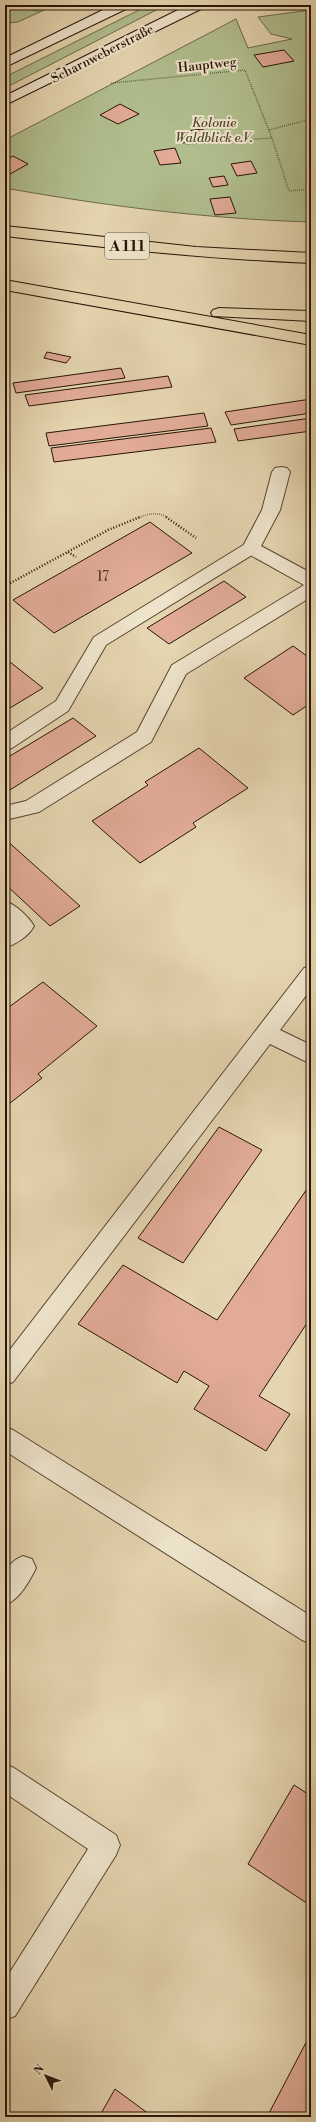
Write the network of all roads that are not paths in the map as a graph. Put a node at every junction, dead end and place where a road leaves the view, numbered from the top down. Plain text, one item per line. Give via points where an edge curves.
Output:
1 (122, 5) edge
2 (198, 5) edge
3 (5, 63) edge
4 (5, 101) edge
5 (5, 231) edge
6 (250, 256) junction
7 (311, 258) edge
8 (311, 266) edge
9 (5, 285) edge
10 (136, 310) junction
11 (311, 316) edge
12 (311, 340) edge
13 (281, 472) dead end
14 (251, 548) junction
15 (311, 581) edge
16 (311, 589) edge
17 (5, 743) edge
18 (5, 813) edge
19 (5, 909) edge
20 (5, 940) edge
21 (311, 974) edge
22 (266, 1032) junction
23 (311, 1055) edge
24 (5, 1374) edge
25 (5, 1438) edge
26 (23, 1568) dead end
27 (5, 1592) edge
28 (311, 1631) edge
29 (5, 1776) edge
30 (5, 2006) edge

1 - 3 street
2 - 4 street, Scharnweberstraße
5 - 6 highway, A 111 via 172,251
6 - 7 highway, A 111
6 - 8 highway
9 - 10 highway
10 - 11 highway
10 - 12 highway
13 - 14 street via 271,510
14 - 15 street
14 - 17 lane via 100,641 62,706
16 - 18 street via 179,670 144,736 32,808
19 - 20 lane via 24,926
21 - 22 lane
22 - 23 lane
22 - 24 lane
25 - 28 lane
26 - 27 lane
29 - 30 lane via 106,1845

